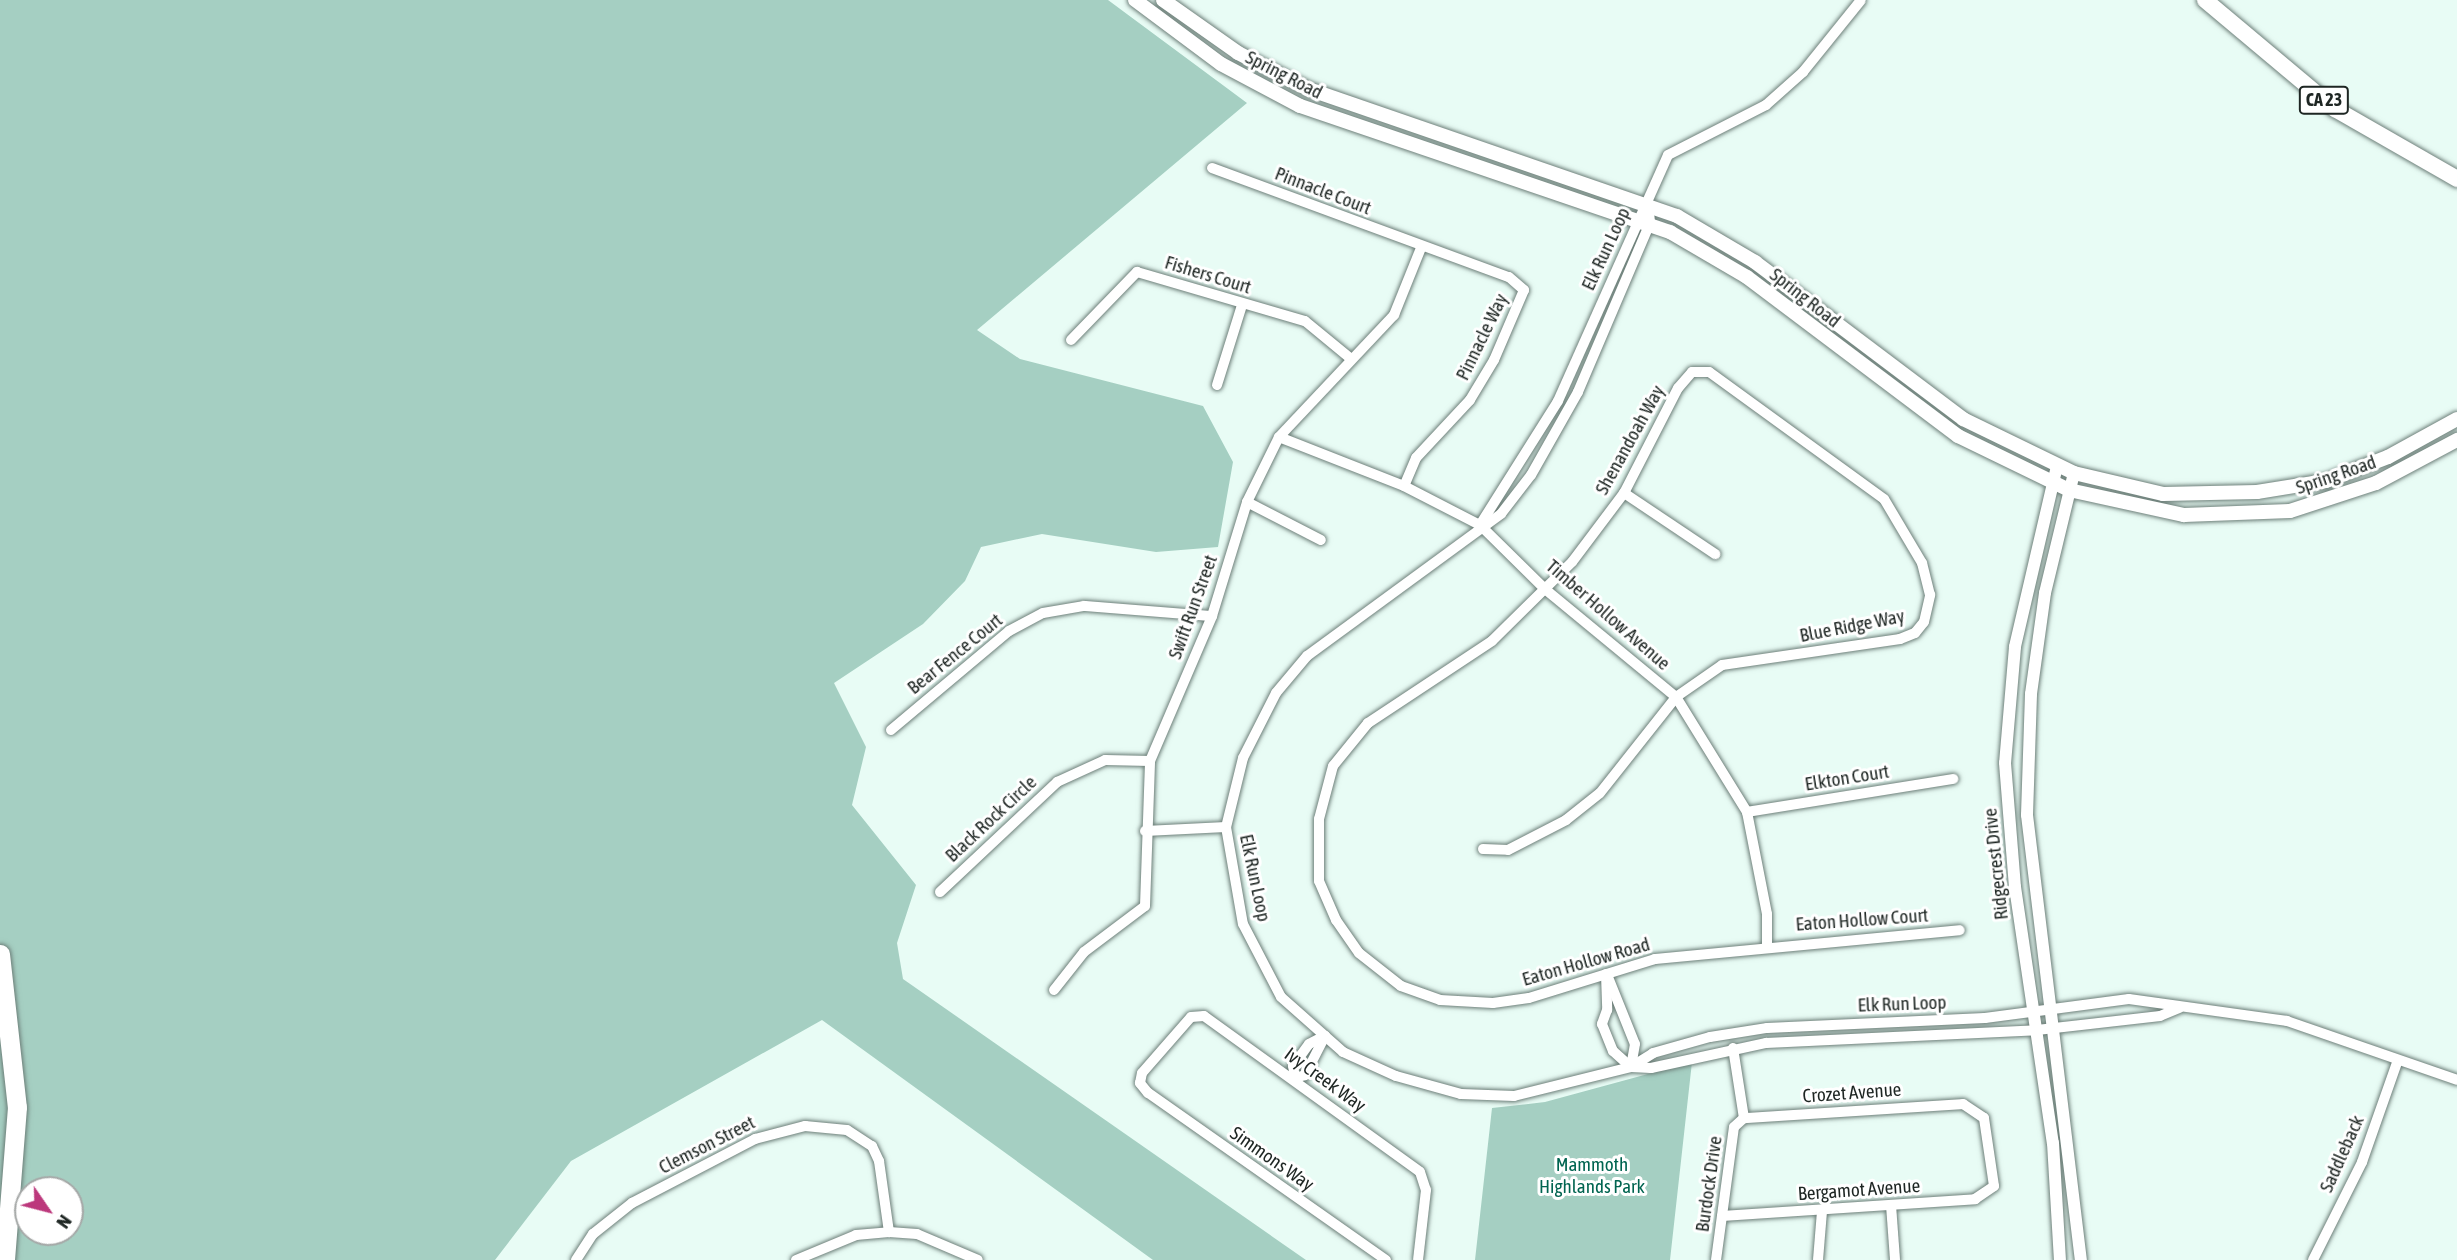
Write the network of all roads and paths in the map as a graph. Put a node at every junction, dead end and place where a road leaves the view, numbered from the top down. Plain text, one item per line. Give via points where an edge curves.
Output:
1 (1135, 0) edge
2 (1163, 0) edge
3 (1860, 0) edge
4 (2205, 0) edge
5 (1212, 168) dead end
6 (2457, 179) edge
7 (1648, 203) junction
8 (1643, 220) junction
9 (1421, 248) junction
10 (1242, 304) junction
11 (1071, 341) dead end
12 (1350, 358) junction
13 (1692, 372) joint
14 (1217, 384) dead end
15 (2457, 419) edge
16 (1279, 437) junction
17 (2457, 440) edge
18 (2057, 467) junction
19 (2074, 473) junction
20 (2053, 483) junction
21 (1404, 486) junction
22 (2069, 490) junction
23 (1624, 493) junction
24 (1247, 502) junction
25 (1480, 525) junction
26 (1321, 540) dead end
27 (1715, 554) dead end
28 (1545, 589) junction
29 (1212, 616) junction
30 (1676, 697) junction
31 (891, 730) dead end
32 (1150, 761) junction
33 (1953, 779) dead end
34 (1747, 812) junction
35 (1226, 827) junction
36 (1145, 831) junction
37 (1483, 849) dead end
38 (940, 892) dead end
39 (1960, 930) dead end
40 (1767, 945) junction
41 (0, 954) edge
42 (1606, 974) junction
43 (1054, 990) dead end
44 (2179, 1007) junction
45 (2050, 1008) junction
46 (2034, 1010) junction
47 (2054, 1029) junction
48 (2037, 1030) junction
49 (1325, 1036) junction
50 (1733, 1048) junction
51 (2398, 1060) junction
52 (1631, 1067) junction
53 (1295, 1078) junction
54 (2457, 1080) edge
55 (1140, 1083) joint
56 (17, 1107) junction
57 (1744, 1118) junction
58 (1994, 1186) joint
59 (1891, 1205) junction
60 (1822, 1211) junction
61 (1722, 1216) junction
62 (889, 1231) junction
63 (5, 1260) edge
64 (17, 1260) edge
65 (576, 1260) edge
66 (796, 1260) edge
67 (978, 1260) edge
68 (1386, 1260) edge
69 (1418, 1260) edge
70 (1716, 1260) edge
71 (1818, 1260) edge
72 (1895, 1260) edge
73 (2060, 1260) edge
74 (2081, 1260) edge
75 (2313, 1260) edge

1 - 8 main road, Spring Road via 1221,64 1300,106
2 - 7 main road, Spring Road via 1238,53 1308,89
3 - 7 street, Elk Run Loop via 1803,72 1766,105 1668,155
4 - 6 main road, CA 23 via 2335,109
5 - 9 street, Pinnacle Court
7 - 8 street, Elk Run Loop
7 - 18 main road, Spring Road via 1755,262 1963,419
8 - 20 main road, Spring Road via 1747,277 1958,436
8 - 25 street, Elk Run Loop via 1552,414
9 - 12 street, Swift Run Street via 1394,315
9 - 21 street, Pinnacle Way via 1509,277 1524,290 1476,390 1416,458
10 - 11 street, Fishers Court via 1137,272
10 - 12 street, Fishers Court via 1305,321
10 - 14 street
12 - 16 street, Swift Run Street
13 - 23 street, Shenandoah Way via 1678,388
13 - 30 street, Blue Ridge Way via 1709,372 1884,499 1922,563 1930,595 1915,633 1722,665
15 - 19 main road, Spring Road via 2388,457 2326,481 2257,492 2164,495
16 - 21 street, Timber Hollow Avenue
16 - 24 street, Swift Run Street
17 - 22 main road, Spring Road via 2376,483 2290,511 2183,515
18 - 19 main road, Spring Road
18 - 20 street, Ridgecrest Drive
19 - 22 street, Ridgecrest Drive
20 - 22 main road, Spring Road
20 - 46 street, Ridgecrest Drive via 2015,647 2005,763
21 - 25 street, Timber Hollow Avenue
22 - 45 street, Ridgecrest Drive via 2045,593 2031,694 2027,815
23 - 27 street
23 - 28 street, Shenandoah Way
24 - 26 street
24 - 29 street, Swift Run Street
25 - 28 street, Timber Hollow Avenue
25 - 35 street, Elk Run Loop via 1433,567 1307,656 1276,693 1243,758
28 - 30 street, Timber Hollow Avenue
28 - 42 street, Eaton Hollow Road via 1492,641 1368,723 1333,766 1320,819 1320,881 1336,920 1359,953 1401,986 1440,1000 1529,998
29 - 31 street, Bear Fence Court via 1084,606 1043,613 1009,631
29 - 32 street, Swift Run Street
30 - 34 street, Timber Hollow Avenue
30 - 37 street via 1600,793 1566,820 1508,850
32 - 36 street, Swift Run Street
32 - 38 street, Black Rock Circle via 1105,760 1057,782
33 - 34 street, Elkton Court
34 - 40 street, Timber Hollow Avenue via 1767,914
35 - 36 street
35 - 49 street, Elk Run Loop via 1243,924 1281,997
36 - 43 street, Swift Run Street via 1145,906 1084,952
39 - 40 street, Eaton Hollow Court
40 - 42 street, Eaton Hollow Road via 1656,959
41 - 56 highway
42 - 52 street via 1635,1044
42 - 52 street via 1607,1010 1602,1024 1613,1051
44 - 45 street, Elk Run Loop via 2129,999
44 - 47 street, Elk Run Loop via 2160,1016
44 - 51 street, Elk Run Loop via 2235,1010 2287,1021
45 - 46 street, Elk Run Loop
45 - 47 street, Ridgecrest Drive
46 - 48 street, Ridgecrest Drive
46 - 52 street, Elk Run Loop via 1985,1018 1767,1028 1664,1050
47 - 48 street, Elk Run Loop
47 - 74 street, Ridgecrest Drive
48 - 50 street, Elk Run Loop
48 - 73 street, Ridgecrest Drive via 2053,1143
49 - 52 street, Elk Run Loop via 1343,1052 1396,1076 1461,1094 1514,1096
49 - 53 street via 1309,1044 1293,1066
50 - 52 street, Elk Run Loop via 1651,1068
50 - 57 street
51 - 54 street, Elk Run Loop
51 - 75 street, Saddleback via 2362,1162
53 - 55 street, Ivy Creek Way via 1198,1014 1142,1073
53 - 69 street, Ivy Creek Way via 1426,1180
55 - 68 street, Simmons Way
56 - 63 highway
56 - 64 highway via 21,1167
57 - 58 street, Crozet Avenue via 1963,1104 1984,1118
57 - 61 street, Burdock Drive via 1734,1127
58 - 59 street, Bergamot Avenue via 1975,1199
59 - 60 street, Bergamot Avenue
59 - 72 street
60 - 61 street, Bergamot Avenue
60 - 71 street
61 - 70 street, Burdock Drive
62 - 65 street, Clemson Street via 879,1161 872,1146 847,1130 805,1126 755,1139 632,1203 593,1234
62 - 66 street via 856,1235
62 - 67 street via 917,1234

